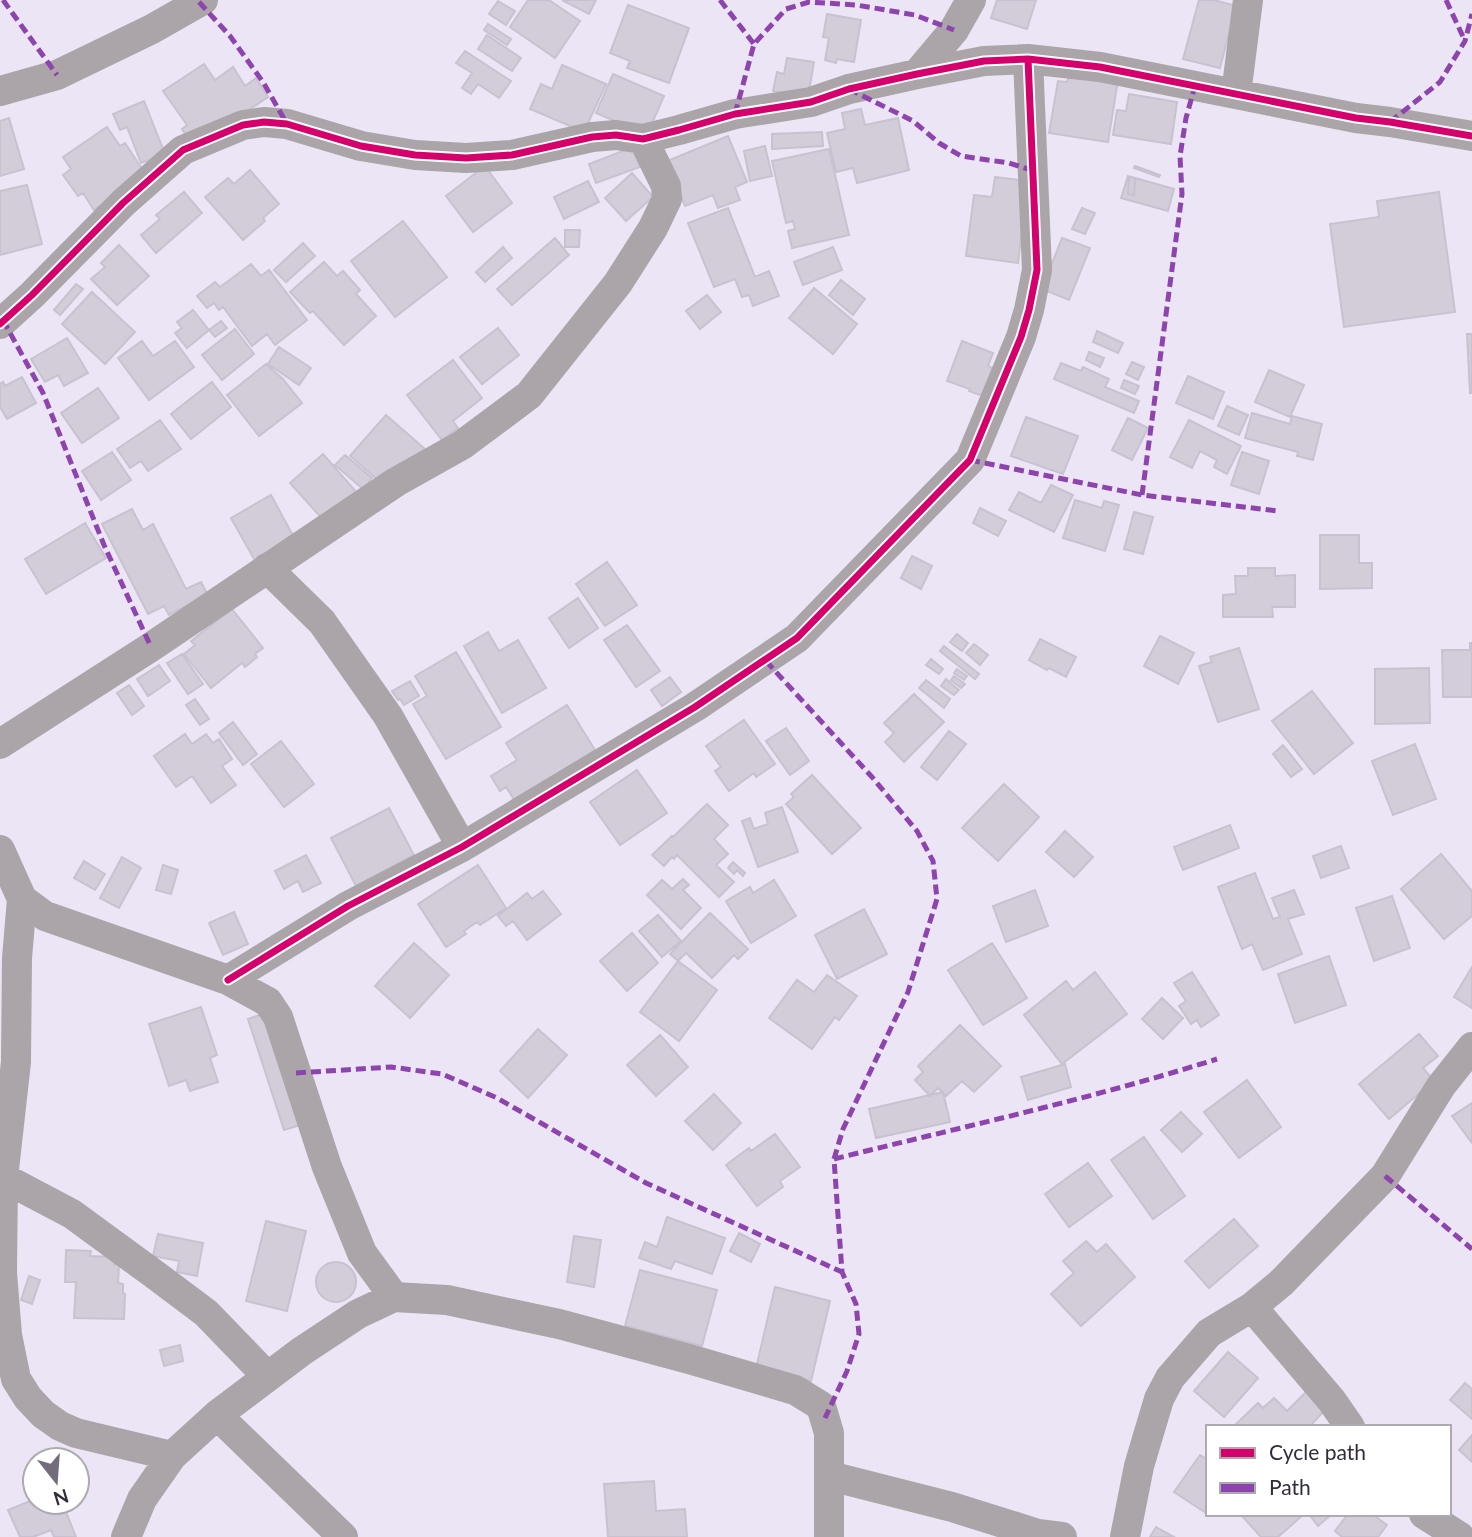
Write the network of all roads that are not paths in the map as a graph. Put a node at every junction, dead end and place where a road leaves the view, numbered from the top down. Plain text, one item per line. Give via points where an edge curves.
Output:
1 (203, 0) edge
2 (971, 0) edge
3 (1248, 0) edge
4 (1028, 59) junction
5 (916, 74) junction
6 (0, 91) edge
7 (1236, 94) junction
8 (1472, 136) edge
9 (643, 139) junction
10 (0, 324) edge
11 (267, 568) junction
12 (0, 744) edge
13 (462, 847) junction
14 (0, 850) edge
15 (22, 899) junction
16 (228, 980) junction
17 (1472, 1048) edge
18 (1, 1177) edge
19 (394, 1297) junction
20 (1252, 1307) junction
21 (4, 1335) edge
22 (267, 1376) junction
23 (217, 1415) junction
24 (1349, 1425) edge
25 (172, 1457) junction
26 (830, 1476) junction
27 (1427, 1516) edge
28 (126, 1537) edge
29 (343, 1537) edge
30 (829, 1537) edge
31 (1062, 1537) edge
32 (1125, 1537) edge
33 (1460, 1537) edge

1 - 6 street via 57,75
2 - 5 street via 954,30
3 - 7 street
4 - 5 street via 984,61
4 - 7 street via 1100,67
4 - 13 street via 1037,270 1021,337 970,460 797,638 695,707
5 - 9 street
7 - 8 street
9 - 10 street via 592,137 512,155 466,158 361,146 287,124 243,125 183,150
9 - 11 street via 666,186 667,199 618,283 529,395 462,445 396,482
11 - 12 street
11 - 13 street via 322,622 388,716
13 - 16 street via 348,906
14 - 15 street
15 - 16 street via 45,916
15 - 18 street via 16,1062
16 - 19 street via 268,1002 278,1017 327,1167 362,1253
17 - 20 street via 1441,1086 1385,1176
18 - 21 street
18 - 22 street via 72,1214 154,1274 206,1313
19 - 22 street via 358,1314
19 - 26 street via 447,1300 559,1324 795,1390 821,1406 829,1433
20 - 24 street
20 - 32 street via 1209,1333 1170,1378 1139,1466
21 - 25 street via 16,1379 43,1414 76,1433
22 - 23 street
23 - 25 street
23 - 29 street
25 - 28 street via 142,1499
26 - 30 street
26 - 31 street
27 - 33 street

